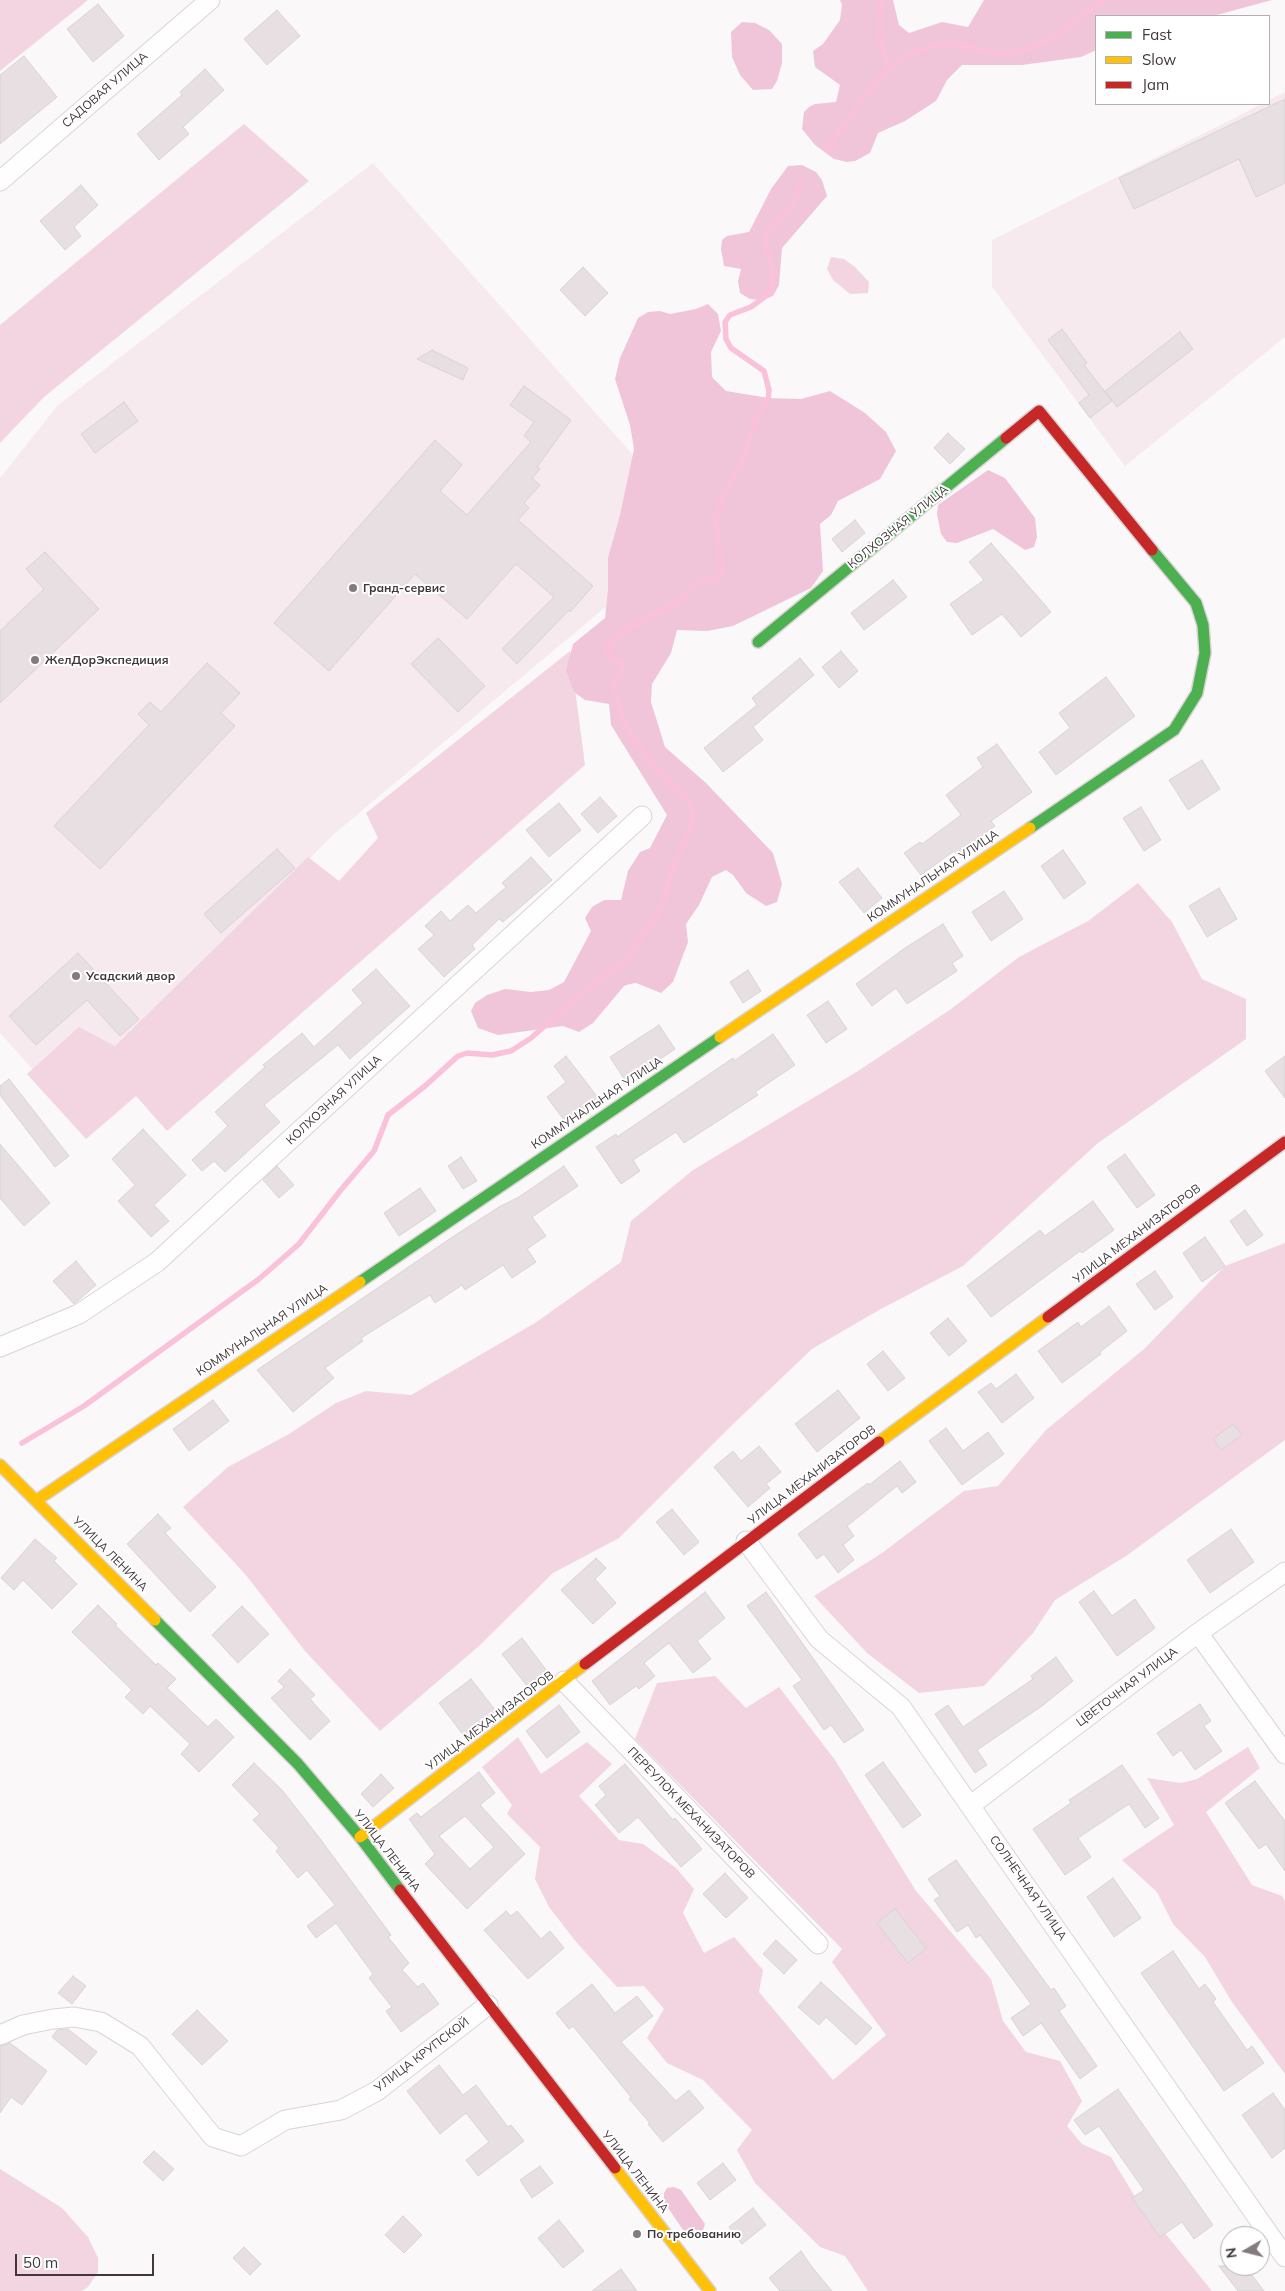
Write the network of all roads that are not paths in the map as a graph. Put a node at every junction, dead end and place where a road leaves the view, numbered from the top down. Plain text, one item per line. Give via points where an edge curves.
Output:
1 (210, 0) edge
2 (0, 180) edge
3 (758, 642) dead end
4 (1174, 730) joint
5 (642, 816) dead end
6 (1285, 1142) edge
7 (0, 1347) edge
8 (0, 1465) edge
9 (37, 1500) junction
10 (746, 1542) junction
11 (1285, 1572) edge
12 (1198, 1634) junction
13 (564, 1681) junction
14 (1285, 1754) edge
15 (971, 1805) junction
16 (360, 1837) junction
17 (818, 1944) dead end
18 (488, 2005) junction
19 (0, 2035) edge
20 (1285, 2257) edge
21 (710, 2291) edge

1 - 2 street, САДОВАЯ УЛИЦА
3 - 4 street, КОЛХОЗНАЯ УЛИЦА via 1039,411 1196,603 1203,625 1206,654 1197,693
4 - 9 street, КОММУНАЛЬНАЯ УЛИЦА
5 - 7 street, КОЛХОЗНАЯ УЛИЦА via 157,1262 79,1314
6 - 10 street, УЛИЦА МЕХАНИЗАТОРОВ
8 - 9 street, УЛИЦА ЛЕНИНА
9 - 16 street, УЛИЦА ЛЕНИНА via 298,1764
10 - 13 street, УЛИЦА МЕХАНИЗАТОРОВ
10 - 15 street, СОЛНЕЧНАЯ УЛИЦА via 819,1639 901,1707
11 - 12 street, ЦВЕТОЧНАЯ УЛИЦА
12 - 14 street
12 - 15 street, ЦВЕТОЧНАЯ УЛИЦА
13 - 16 street, УЛИЦА МЕХАНИЗАТОРОВ
13 - 17 street, ПЕРЕУЛОК МЕХАНИЗАТОРОВ
15 - 20 street, СОЛНЕЧНАЯ УЛИЦА
16 - 18 street, УЛИЦА ЛЕНИНА
18 - 19 street, УЛИЦА КРУПСКОЙ via 378,2091 341,2110 285,2120 241,2146 213,2137 140,2046 101,2022 74,2017 53,2019 22,2025
18 - 21 street, УЛИЦА ЛЕНИНА

